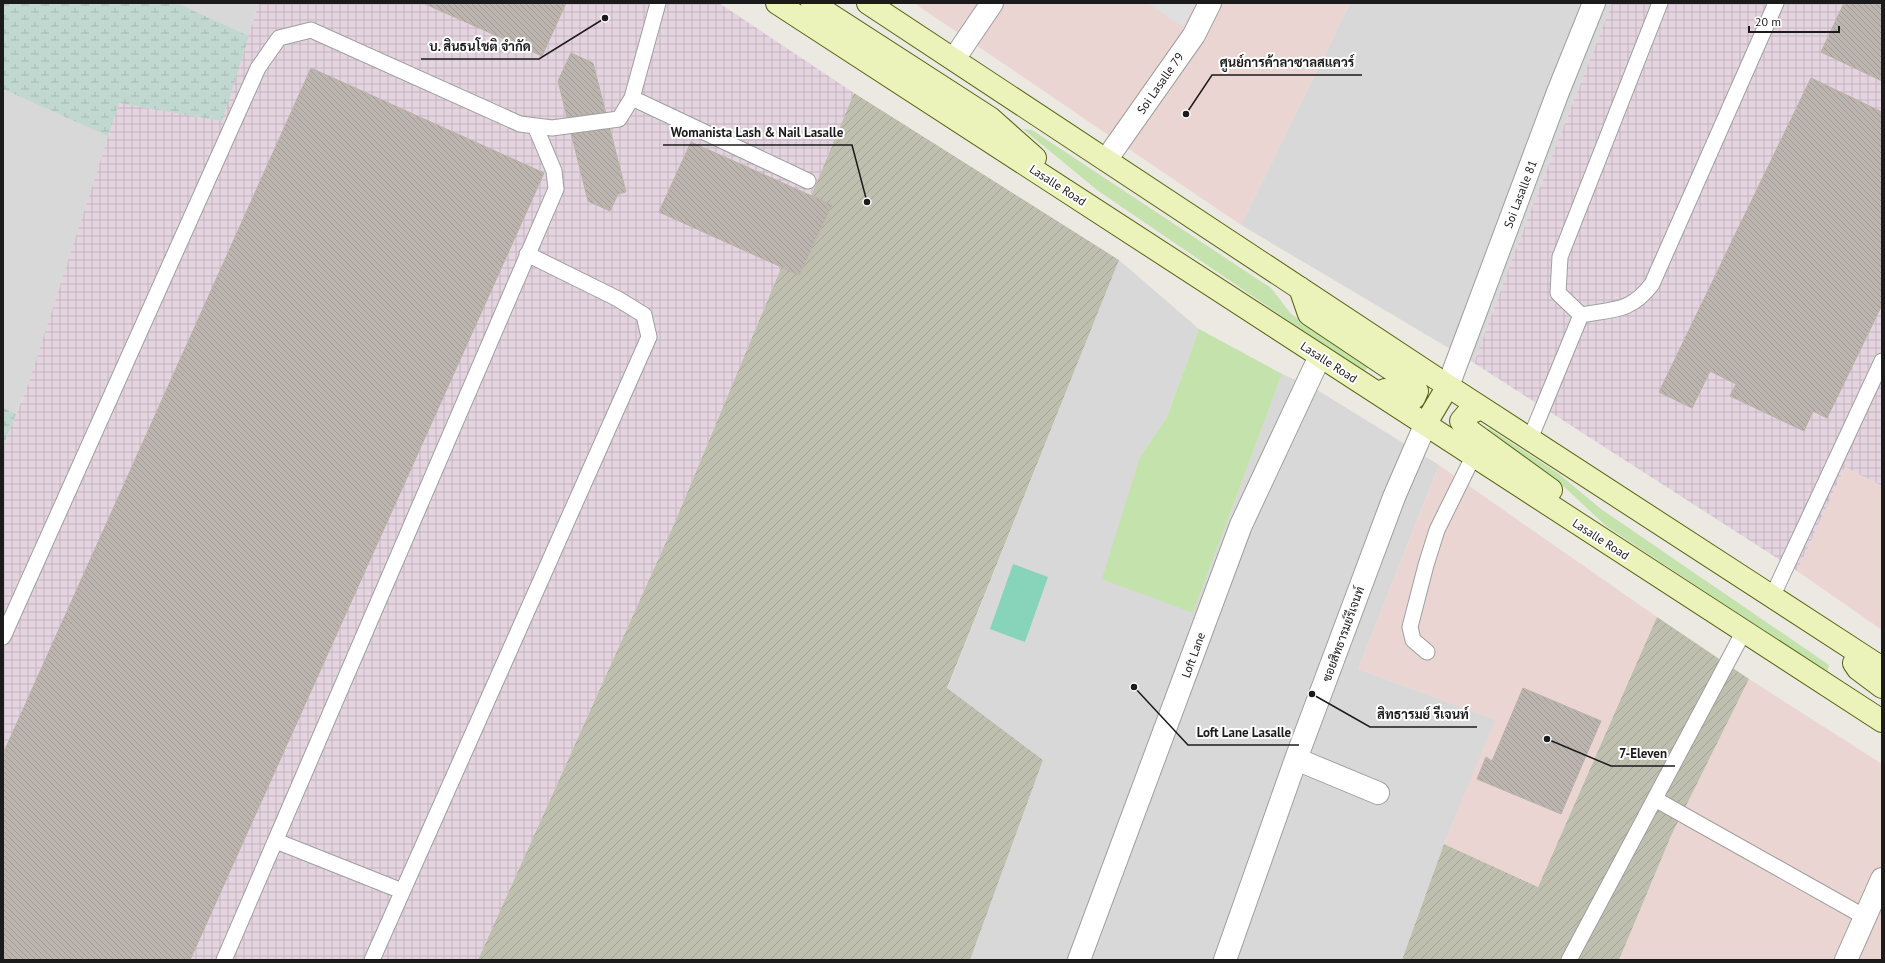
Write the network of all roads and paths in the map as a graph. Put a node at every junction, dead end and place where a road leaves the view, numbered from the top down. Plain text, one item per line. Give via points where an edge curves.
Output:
1 (658, 3) edge
2 (777, 3) edge
3 (812, 3) edge
4 (868, 3) edge
5 (992, 3) edge
6 (1210, 3) edge
7 (1594, 3) edge
8 (1660, 3) edge
9 (1776, 3) edge
10 (954, 59) junction
11 (632, 98) junction
12 (535, 126) junction
13 (1106, 160) junction
14 (808, 181) dead end
15 (1076, 198) junction
16 (527, 254) junction
17 (1300, 288) junction
18 (1582, 315) junction
19 (1320, 356) junction
20 (1882, 361) edge
21 (1359, 381) junction
22 (1448, 386) junction
23 (1482, 408) junction
24 (1426, 423) junction
25 (1530, 439) junction
26 (1474, 455) junction
27 (1566, 515) junction
28 (1772, 597) junction
29 (1744, 631) junction
30 (1832, 636) junction
31 (3, 637) edge
32 (1427, 652) dead end
33 (1882, 668) edge
34 (1882, 686) edge
35 (1882, 721) edge
36 (1296, 758) junction
37 (1378, 793) dead end
38 (1656, 799) junction
39 (276, 841) junction
40 (1882, 879) edge
41 (402, 891) junction
42 (1865, 917) junction
43 (224, 960) edge
44 (372, 960) edge
45 (1079, 960) edge
46 (1225, 960) edge
47 (1569, 960) edge
48 (1846, 960) edge

1 - 11 lane
2 - 15 street, Lasalle Road
3 - 15 street via 990,118
4 - 10 street
5 - 10 street
6 - 13 street, Soi Lasalle 79 via 1194,35
7 - 22 street, Soi Lasalle 81
8 - 18 lane via 1560,257 1558,293
9 - 18 lane via 1652,284 1643,296 1628,307
10 - 13 street
11 - 12 lane via 619,120 552,128
11 - 14 lane
12 - 16 lane via 554,171 556,189
12 - 31 lane via 520,124 310,30 279,38 258,68
13 - 17 street
15 - 19 street, Lasalle Road
16 - 39 lane
16 - 41 lane via 618,299 644,315 649,337
17 - 21 street via 1309,314 1412,383 1417,391 1414,398 1401,396
17 - 22 street
18 - 25 lane
19 - 21 street, Lasalle Road
19 - 45 street, Loft Lane via 1241,525
20 - 28 lane
21 - 24 street, Lasalle Road
22 - 23 street
22 - 24 street
23 - 25 street
23 - 27 street via 1467,414 1461,421 1471,432 1550,489
24 - 26 street, Lasalle Road
24 - 36 street, ซอยสิทธารมย์รีเจนท์ via 1394,497
25 - 28 street
26 - 27 street, Lasalle Road
26 - 32 lane via 1437,530 1410,627 1413,640
27 - 29 street, Lasalle Road
28 - 30 street
29 - 35 street, Lasalle Road
29 - 38 lane
30 - 33 street
30 - 34 street via 1858,668
36 - 37 street
36 - 46 street, ซอยสิทธารมย์รีเจนท์
38 - 42 lane
38 - 47 lane
39 - 41 lane
39 - 43 lane
40 - 42 street
41 - 44 lane
42 - 48 street

